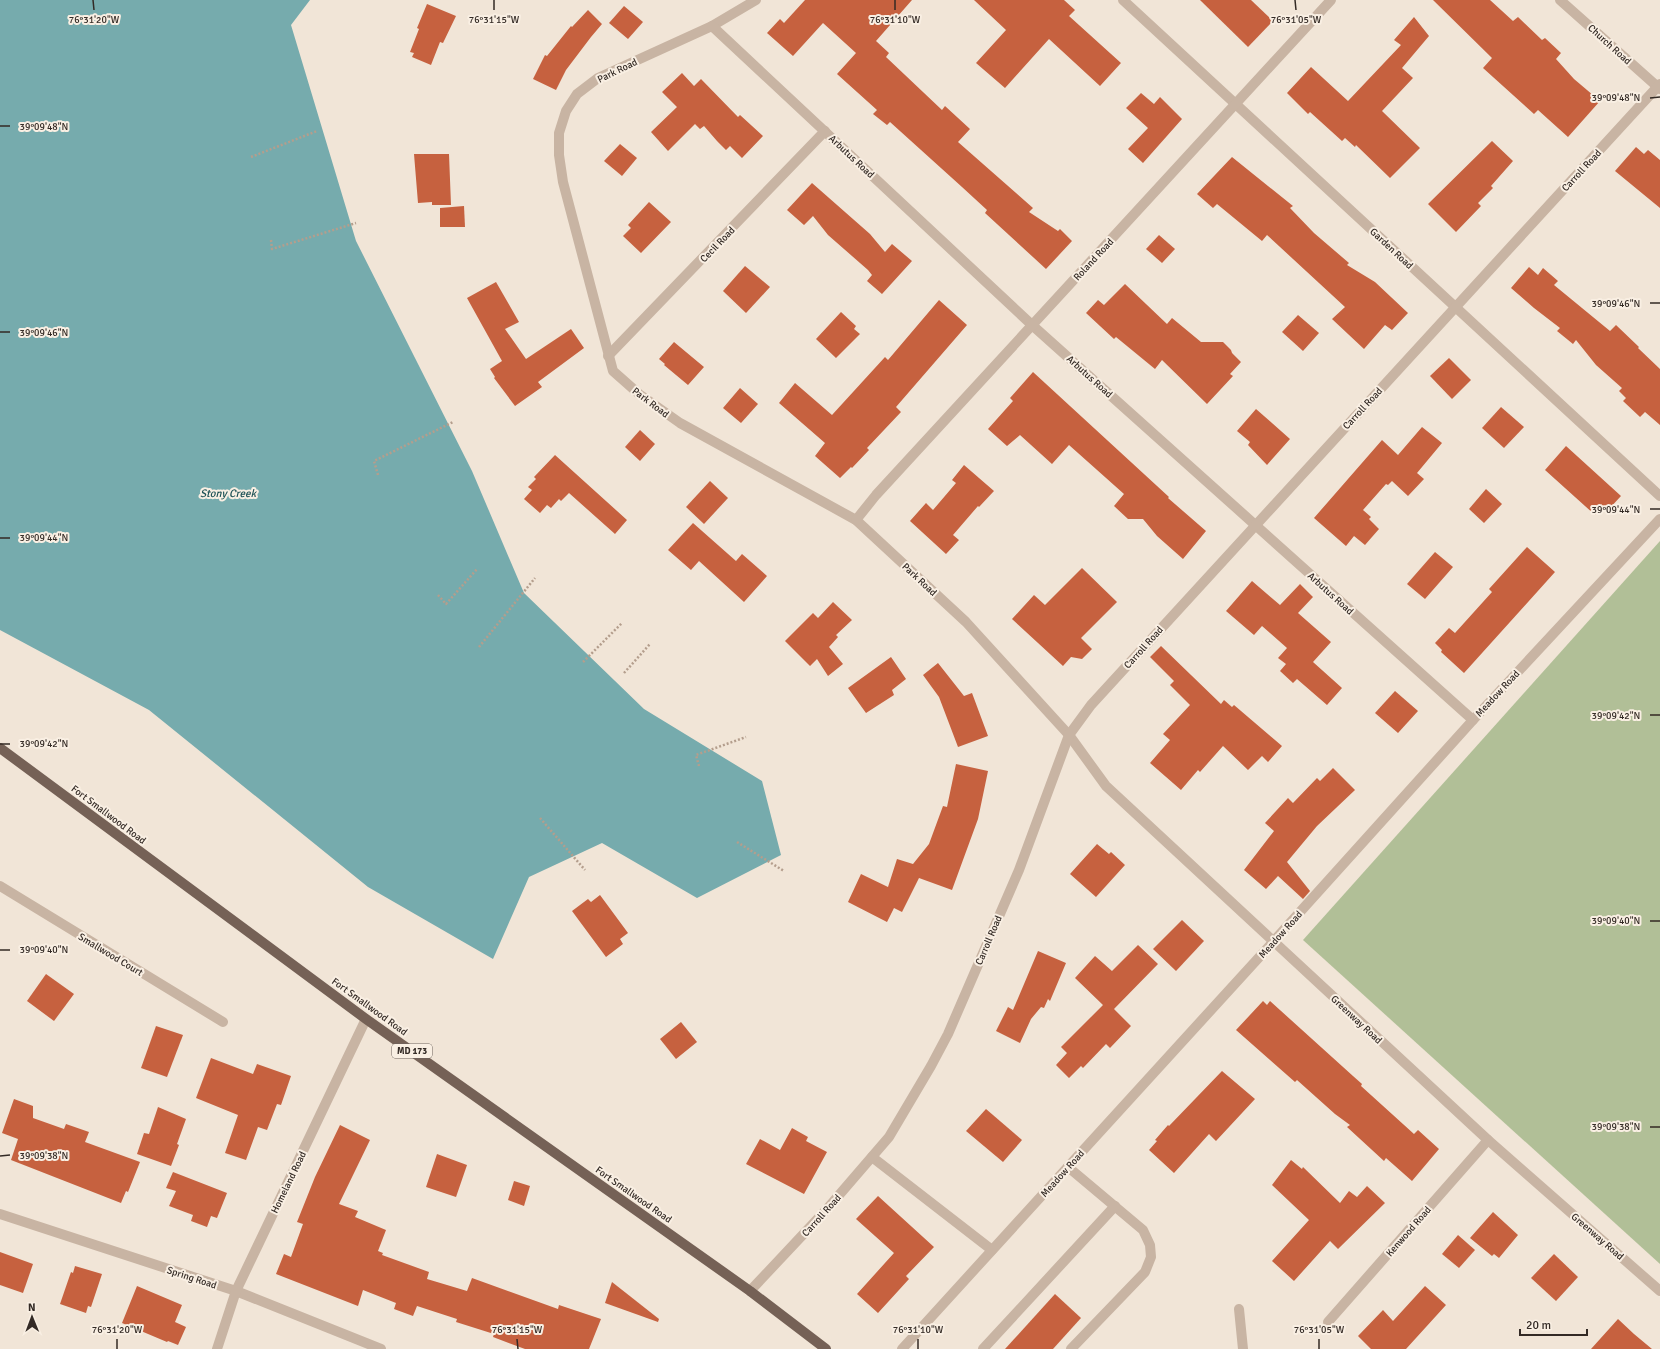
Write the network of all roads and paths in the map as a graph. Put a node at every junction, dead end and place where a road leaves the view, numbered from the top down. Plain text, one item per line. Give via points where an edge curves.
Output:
1 (756, 0) edge
2 (1123, 0) edge
3 (1331, 0) edge
4 (1560, 0) edge
5 (712, 26) junction
6 (1659, 86) edge
7 (1236, 103) junction
8 (317, 131) dead end
9 (825, 131) junction
10 (252, 157) dead end
11 (356, 223) dead end
12 (271, 240) dead end
13 (1455, 307) junction
14 (1032, 325) junction
15 (608, 356) junction
16 (453, 422) dead end
17 (378, 475) dead end
18 (1660, 496) edge
19 (1660, 519) edge
20 (856, 520) junction
21 (1255, 525) junction
22 (477, 570) dead end
23 (535, 578) dead end
24 (438, 595) dead end
25 (622, 622) dead end
26 (650, 644) dead end
27 (479, 646) dead end
28 (583, 662) dead end
29 (624, 673) dead end
30 (1472, 720) junction
31 (1069, 735) junction
32 (746, 738) dead end
33 (0, 748) edge
34 (698, 766) dead end
35 (540, 818) dead end
36 (737, 842) dead end
37 (585, 870) dead end
38 (784, 871) dead end
39 (0, 886) edge
40 (1273, 942) junction
41 (366, 1019) junction
42 (223, 1022) dead end
43 (1488, 1140) junction
44 (872, 1157) junction
45 (1068, 1167) junction
46 (1115, 1206) junction
47 (0, 1214) edge
48 (992, 1250) junction
49 (236, 1291) junction
50 (750, 1291) junction
51 (1660, 1291) edge
52 (1239, 1309) dead end
53 (1328, 1322) dead end
54 (217, 1349) edge
55 (381, 1349) edge
56 (826, 1349) edge
57 (902, 1349) edge
58 (983, 1349) edge
59 (1071, 1349) edge
60 (1244, 1349) edge

1 - 5 street, Park Road
2 - 7 street, Garden Road
3 - 7 street, Roland Road
4 - 6 street, Church Road
5 - 9 street, Arbutus Road
5 - 15 street, Park Road via 598,78 578,94 566,111 559,133 563,182
6 - 13 street, Carroll Road
7 - 13 street, Garden Road
7 - 14 street, Roland Road
8 - 10 path
9 - 14 street, Arbutus Road
9 - 15 street, Cecil Road
11 - 12 path via 272,249
13 - 18 street, Garden Road
13 - 21 street, Carroll Road
14 - 20 street, Roland Road
14 - 21 street, Arbutus Road
15 - 20 street, Park Road via 620,378 680,423
16 - 17 path via 374,460
19 - 30 street, Meadow Road
20 - 31 street, Park Road via 966,622
21 - 30 street, Arbutus Road
21 - 31 street, Carroll Road via 1091,705
22 - 24 path via 446,604
23 - 27 path
25 - 28 path
26 - 29 path
30 - 40 street, Meadow Road
31 - 40 street, Greenway Road via 1106,786
31 - 44 street, Carroll Road via 1019,870 948,1034 889,1137
32 - 34 path via 696,755
33 - 41 main road, Fort Smallwood Road / MD 173
35 - 37 path
36 - 38 path
39 - 42 street, Smallwood Court
40 - 43 street, Greenway Road
40 - 45 street, Meadow Road
41 - 49 street, Homeland Road
41 - 50 main road, Fort Smallwood Road / MD 173
43 - 51 street, Greenway Road
43 - 53 street, Kenwood Road
44 - 48 street
44 - 50 street, Carroll Road
45 - 46 street
45 - 48 street, Meadow Road
46 - 58 street
46 - 59 street via 1143,1230 1150,1245 1151,1257 1145,1272
47 - 49 street, Spring Road
48 - 57 street, Meadow Road
49 - 54 street, Homeland Road
49 - 55 street, Spring Road
50 - 56 main road, Fort Smallwood Road / MD 173
52 - 60 street

